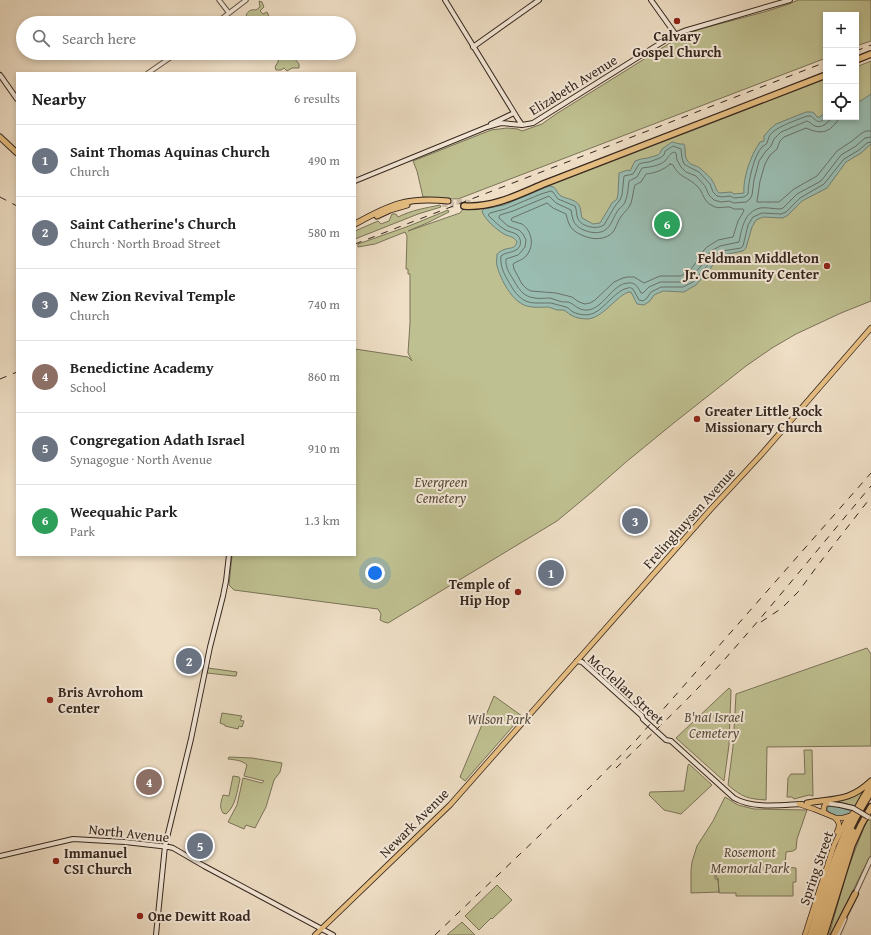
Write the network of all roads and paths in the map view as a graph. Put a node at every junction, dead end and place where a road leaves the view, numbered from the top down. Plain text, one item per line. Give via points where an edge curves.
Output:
1 (219, 0) edge
2 (246, 0) edge
3 (445, 0) edge
4 (539, 0) edge
5 (651, 0) edge
6 (790, 0) edge
7 (229, 13) junction
8 (225, 16) edge
9 (676, 34) junction
10 (473, 47) junction
11 (871, 54) edge
12 (871, 58) edge
13 (859, 59) edge
14 (166, 60) edge
15 (859, 63) edge
16 (149, 72) edge
17 (823, 73) edge
18 (0, 75) edge
19 (823, 76) edge
20 (16, 98) edge
21 (514, 113) junction
22 (522, 125) junction
23 (487, 127) junction
24 (0, 133) edge
25 (0, 137) edge
26 (16, 148) edge
27 (16, 152) edge
28 (356, 181) edge
29 (448, 201) tunnel mouth
30 (474, 203) tunnel mouth
31 (442, 204) tunnel mouth
32 (464, 206) dead end
33 (356, 223) edge
34 (356, 227) edge
35 (871, 328) edge
36 (229, 556) edge
37 (577, 661) junction
38 (524, 721) joint
39 (871, 781) edge
40 (871, 785) edge
41 (871, 792) edge
42 (871, 798) edge
43 (807, 803) junction
44 (827, 803) junction
45 (799, 804) junction
46 (871, 806) edge
47 (853, 812) junction
48 (828, 815) junction
49 (835, 818) junction
50 (870, 818) edge
51 (834, 845) junction
52 (165, 846) junction
53 (0, 856) edge
54 (871, 859) edge
55 (855, 894) junction
56 (321, 929) junction
57 (156, 935) edge
58 (315, 935) edge
59 (333, 935) edge
60 (805, 935) edge
61 (810, 935) edge
62 (814, 935) edge
63 (819, 935) edge
64 (824, 935) edge
65 (834, 935) edge
66 (838, 935) edge

1 - 7 street
2 - 7 street
3 - 10 main road
4 - 10 main road
5 - 9 main road
6 - 9 main road, Elizabeth Avenue
7 - 8 street
9 - 22 main road, Elizabeth Avenue via 540,119
10 - 21 main road
11 - 13 highway
12 - 15 highway
14 - 16 street
17 - 30 highway via 504,197
18 - 20 main road
19 - 32 highway via 506,200
21 - 22 main road
21 - 23 main road
22 - 23 main road, Elizabeth Avenue via 501,123
23 - 28 main road, Elizabeth Avenue
24 - 26 highway
25 - 27 highway
29 - 33 highway via 422,199 400,203
31 - 34 highway via 420,203 402,206 382,213
35 - 37 main road, Frelinghuysen Avenue
36 - 52 main road via 223,596
37 - 38 main road, Frelinghuysen Avenue
37 - 45 main road, McClellan Street via 582,662 666,740 671,741 734,798 755,805
38 - 56 main road, Newark Avenue via 450,805
39 - 43 highway via 846,797
40 - 47 highway
41 - 62 highway via 846,838
42 - 63 highway via 850,839
43 - 44 main road, McClellan Street
43 - 45 main road, McClellan Street
44 - 47 main road, McClellan Street via 843,805
44 - 48 main road via 823,809
45 - 48 main road
46 - 64 highway via 852,845
47 - 49 main road via 843,818
47 - 50 main road, McClellan Street, bridge
47 - 51 main road, Spring Street
47 - 61 highway via 833,860
48 - 49 main road
49 - 51 main road via 839,826
51 - 60 main road, Spring Street
52 - 53 main road, North Avenue via 73,838
52 - 56 main road, North Avenue
52 - 57 main road
54 - 55 street
55 - 65 highway
55 - 66 street
56 - 58 main road, Newark Avenue
56 - 59 main road, North Avenue

